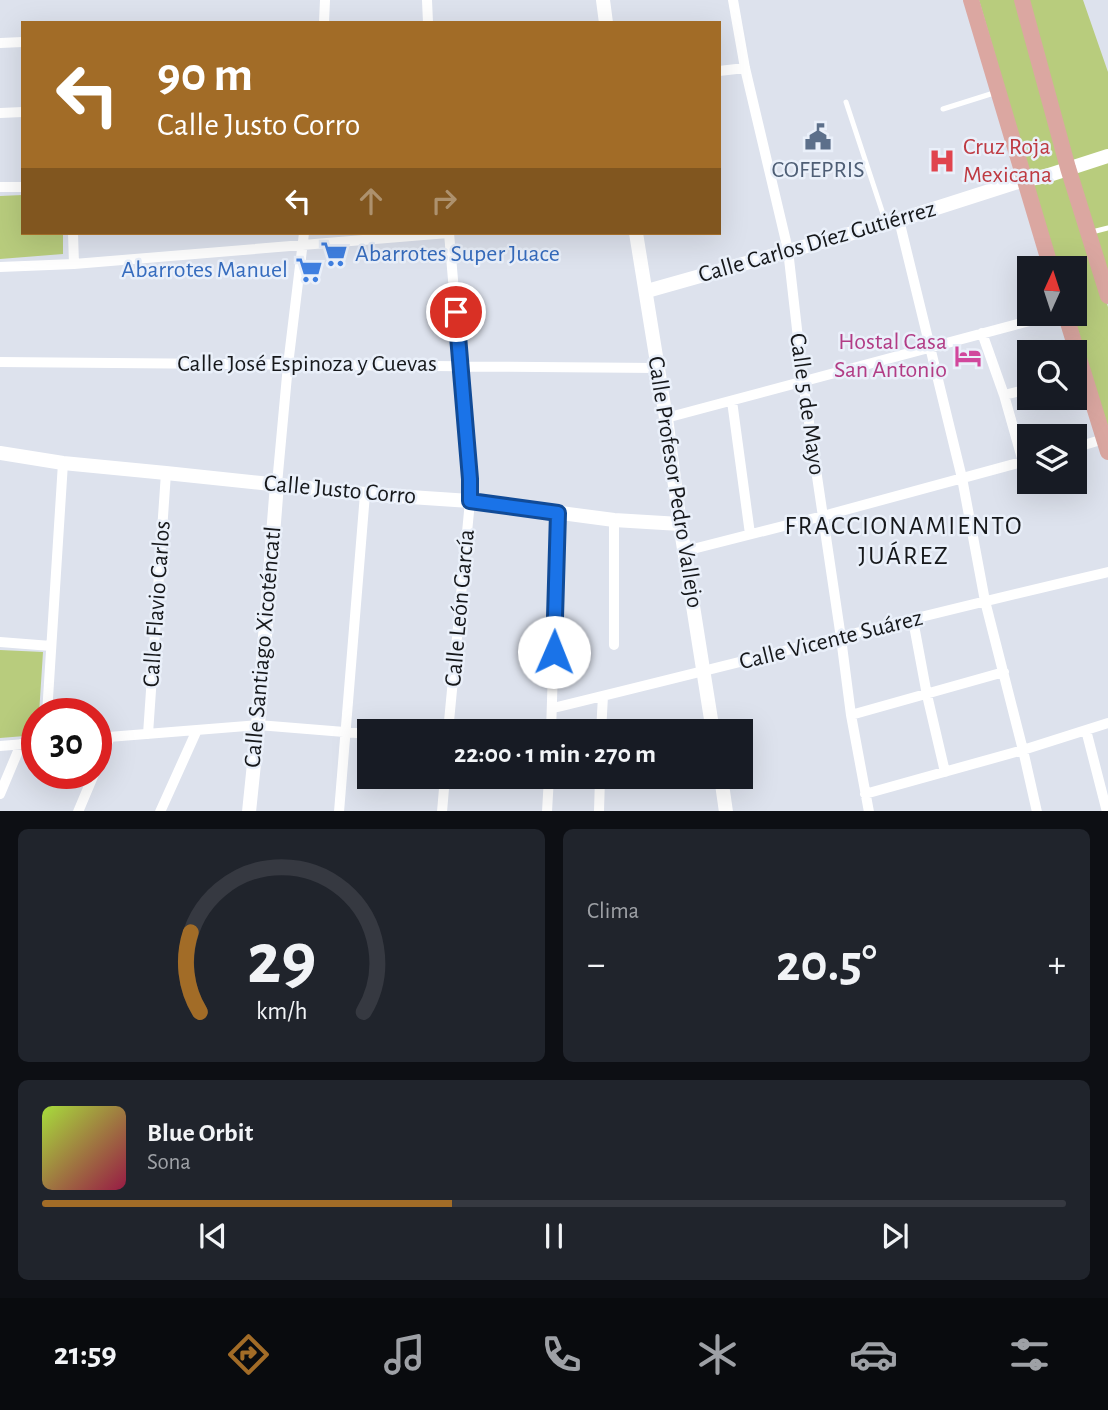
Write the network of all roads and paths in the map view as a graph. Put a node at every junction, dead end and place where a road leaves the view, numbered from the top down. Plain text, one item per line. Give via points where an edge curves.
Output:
1 (325, 0) edge
2 (426, 0) edge
3 (603, 0) edge
4 (733, 0) edge
5 (971, 0) edge
6 (1022, 0) edge
7 (324, 21) edge
8 (428, 21) edge
9 (606, 21) edge
10 (21, 42) edge
11 (0, 43) edge
12 (745, 68) junction
13 (721, 71) edge
14 (997, 92) junction
15 (846, 102) dead end
16 (943, 109) dead end
17 (21, 112) edge
18 (0, 113) edge
19 (1108, 156) edge
20 (1068, 168) junction
21 (1024, 180) junction
22 (0, 187) edge
23 (21, 187) edge
24 (892, 221) junction
25 (1108, 228) edge
26 (1089, 233) junction
27 (73, 235) edge
28 (304, 235) edge
29 (427, 235) edge
30 (449, 235) edge
31 (636, 235) edge
32 (303, 246) junction
33 (788, 250) junction
34 (1047, 256) edge
35 (74, 264) junction
36 (0, 267) edge
37 (647, 291) junction
38 (1108, 296) edge
39 (1017, 324) edge
40 (1069, 326) edge
41 (982, 333) junction
42 (929, 348) junction
43 (0, 362) edge
44 (288, 365) junction
45 (460, 365) junction
46 (657, 368) junction
47 (803, 382) junction
48 (1017, 391) edge
49 (1004, 395) junction
50 (732, 401) junction
51 (666, 418) junction
52 (1017, 434) edge
53 (1106, 445) edge
54 (1087, 446) edge
55 (0, 453) edge
56 (63, 463) junction
57 (1017, 463) edge
58 (166, 473) junction
59 (962, 478) junction
60 (277, 484) junction
61 (365, 494) junction
62 (470, 501) junction
63 (558, 513) junction
64 (823, 516) junction
65 (614, 520) junction
66 (680, 524) junction
67 (750, 534) junction
68 (685, 551) junction
69 (1108, 572) edge
70 (985, 601) junction
71 (912, 620) junction
72 (841, 638) junction
73 (0, 642) edge
74 (614, 645) dead end
75 (51, 646) junction
76 (704, 672) junction
77 (1004, 672) junction
78 (927, 695) junction
79 (603, 696) junction
80 (48, 698) edge
81 (553, 708) junction
82 (851, 715) junction
83 (449, 719) edge
84 (552, 719) edge
85 (602, 719) edge
86 (711, 719) edge
87 (1108, 723) edge
88 (258, 725) junction
89 (197, 730) junction
90 (1086, 730) junction
91 (346, 732) junction
92 (357, 733) edge
93 (148, 734) junction
94 (112, 737) edge
95 (21, 744) joint
96 (0, 746) edge
97 (1023, 750) junction
98 (945, 772) junction
99 (87, 789) edge
100 (443, 789) edge
101 (548, 789) edge
102 (599, 789) edge
103 (723, 789) edge
104 (0, 794) edge
105 (865, 794) junction
106 (248, 809) edge
107 (78, 811) edge
108 (160, 811) edge
109 (339, 811) edge
110 (442, 811) edge
111 (547, 811) edge
112 (598, 811) edge
113 (726, 811) edge
114 (869, 811) edge
115 (1037, 811) edge
116 (1107, 811) edge

1 - 7 street
2 - 8 street
3 - 9 street
4 - 12 street, Calle 5 de Mayo
5 - 14 main road
6 - 20 main road
10 - 11 street
12 - 13 street
12 - 33 street, Calle 5 de Mayo
14 - 16 lane
14 - 21 main road
15 - 24 lane
17 - 18 street
19 - 20 street, Calle Carlos Díez Gutiérrez
20 - 21 street, Calle Carlos Díez Gutiérrez
20 - 26 main road
21 - 24 street, Calle Carlos Díez Gutiérrez
21 - 34 main road
22 - 23 street
24 - 33 street, Calle Carlos Díez Gutiérrez
24 - 42 street
25 - 26 lane
26 - 38 main road
27 - 35 street
28 - 32 street, Calle Santiago Xicoténcatl
29 - 32 street
30 - 45 street, Calle León García
31 - 37 street, Calle Profesor Pedro Vallejo
32 - 35 street
32 - 44 street, Calle Santiago Xicoténcatl
33 - 37 street, Calle Carlos Díez Gutiérrez
33 - 47 street, Calle 5 de Mayo
35 - 36 street
37 - 46 street, Calle Profesor Pedro Vallejo
39 - 41 street
40 - 53 main road
41 - 42 street
41 - 49 street
42 - 47 street
42 - 59 street
43 - 44 street, Calle José Espinoza y Cuevas
44 - 45 street, Calle José Espinoza y Cuevas
44 - 60 street, Calle Santiago Xicoténcatl
45 - 46 street, Calle José Espinoza y Cuevas
45 - 62 street, Calle León García
46 - 51 street, Calle Profesor Pedro Vallejo
47 - 50 street
47 - 64 street, Calle 5 de Mayo
48 - 49 street
49 - 52 street
50 - 51 street
50 - 67 street
51 - 66 street, Calle Profesor Pedro Vallejo
53 - 54 street
55 - 56 street, Calle Justo Corro
56 - 58 street, Calle Justo Corro
56 - 75 street
57 - 59 street
58 - 60 street, Calle Justo Corro
58 - 93 street, Calle Flavio Carlos
59 - 64 street
59 - 70 street
60 - 61 street, Calle Justo Corro
60 - 88 street, Calle Santiago Xicoténcatl
61 - 62 street, Calle Justo Corro
61 - 91 street
62 - 63 street, Calle Justo Corro
62 - 83 street, Calle León García
63 - 65 street, Calle Justo Corro
63 - 81 street
64 - 67 street
64 - 72 street, Calle 5 de Mayo
65 - 66 street, Calle Justo Corro
65 - 74 street
66 - 68 street, Calle Profesor Pedro Vallejo
67 - 68 street
68 - 76 street, Calle Profesor Pedro Vallejo
69 - 70 street, Calle Vicente Suárez
70 - 71 street, Calle Vicente Suárez
70 - 77 street
71 - 72 street, Calle Vicente Suárez
71 - 78 street
72 - 76 street, Calle Vicente Suárez
72 - 82 street, Calle 5 de Mayo
73 - 75 street
75 - 80 street
76 - 79 street, Calle Vicente Suárez
76 - 86 street, Calle Profesor Pedro Vallejo
77 - 78 street
77 - 97 street
78 - 82 street
78 - 98 street
79 - 81 street, Calle Vicente Suárez
79 - 85 street
81 - 84 street
82 - 105 street, Calle 5 de Mayo
87 - 90 street
88 - 89 street
88 - 91 street
88 - 106 street, Calle Santiago Xicoténcatl
89 - 93 street
89 - 108 street
90 - 97 street
90 - 116 street
91 - 92 street
91 - 109 street
93 - 94 street
95 - 96 street
95 - 104 street
97 - 98 street
97 - 115 street
98 - 105 street
99 - 107 street
100 - 110 street
101 - 111 street
102 - 112 street
103 - 113 street
105 - 114 street, Calle 5 de Mayo

